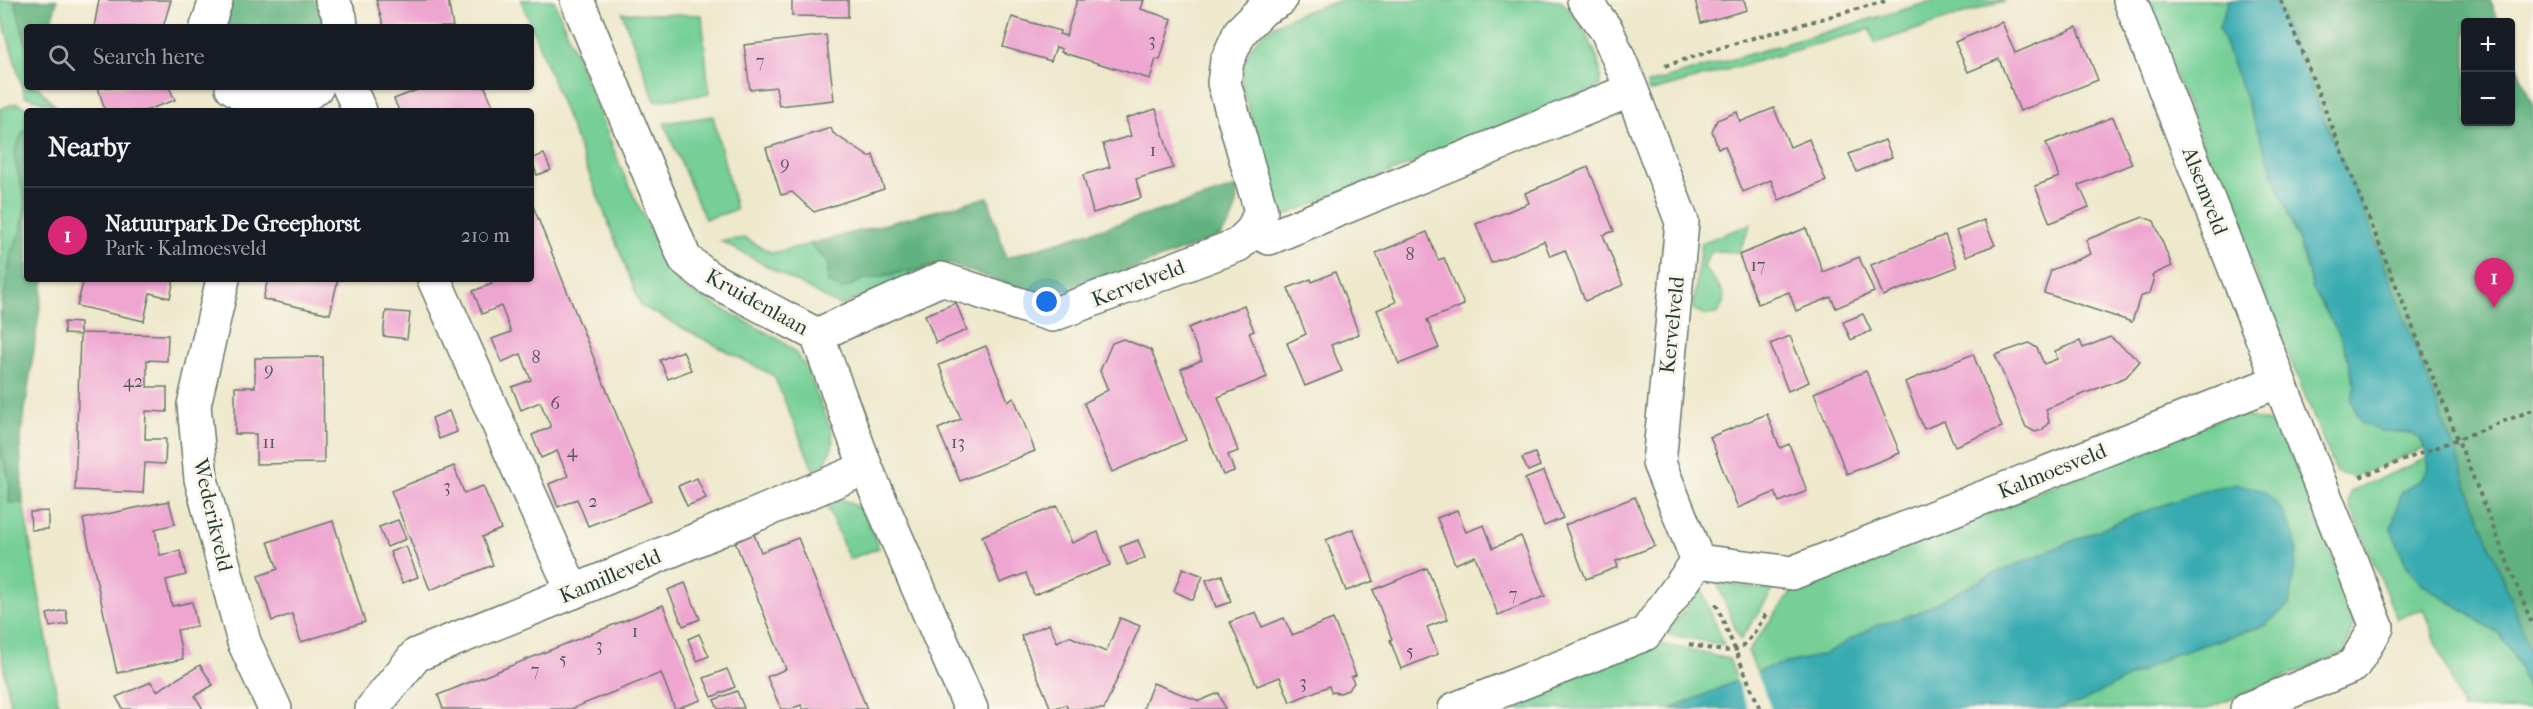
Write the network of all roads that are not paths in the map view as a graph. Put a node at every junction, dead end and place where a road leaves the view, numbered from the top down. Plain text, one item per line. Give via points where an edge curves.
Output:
1 (216, 0) edge
2 (332, 0) edge
3 (577, 0) edge
4 (1280, 0) edge
5 (1584, 0) edge
6 (2130, 0) edge
7 (208, 24) edge
8 (341, 24) edge
9 (1629, 84) junction
10 (236, 90) edge
11 (313, 90) edge
12 (350, 90) edge
13 (264, 107) edge
14 (359, 108) edge
15 (1253, 230) junction
16 (223, 282) edge
17 (435, 282) edge
18 (817, 334) junction
19 (2279, 381) junction
20 (866, 468) junction
21 (1698, 561) junction
22 (573, 592) junction
23 (275, 709) edge
24 (372, 709) edge
25 (971, 709) edge
26 (1455, 709) edge
27 (2247, 709) edge

1 - 7 street
2 - 8 street
3 - 18 street, Kruidenlaan via 685,260 708,278
4 - 15 street via 1263,9 1240,32 1227,61 1224,83 1261,211
5 - 9 street, Kervelveld via 1607,31
6 - 19 street, Alsemveld
9 - 15 street via 1269,238
9 - 21 street, Kervelveld via 1682,222 1659,463
10 - 13 street
11 - 13 street
12 - 14 street
15 - 18 street, Kervelveld via 1238,245 1052,315 941,279
16 - 23 street, Wederikveld via 194,405 201,479 244,642
17 - 22 street
18 - 20 street, Kruidenlaan
19 - 21 street, Kalmoesveld via 1792,573
19 - 27 street via 2377,627 2353,666
20 - 22 street, Kamilleveld
20 - 25 street, Kruidenlaan
21 - 26 street via 1644,634
22 - 24 street, Kamilleveld via 416,656

